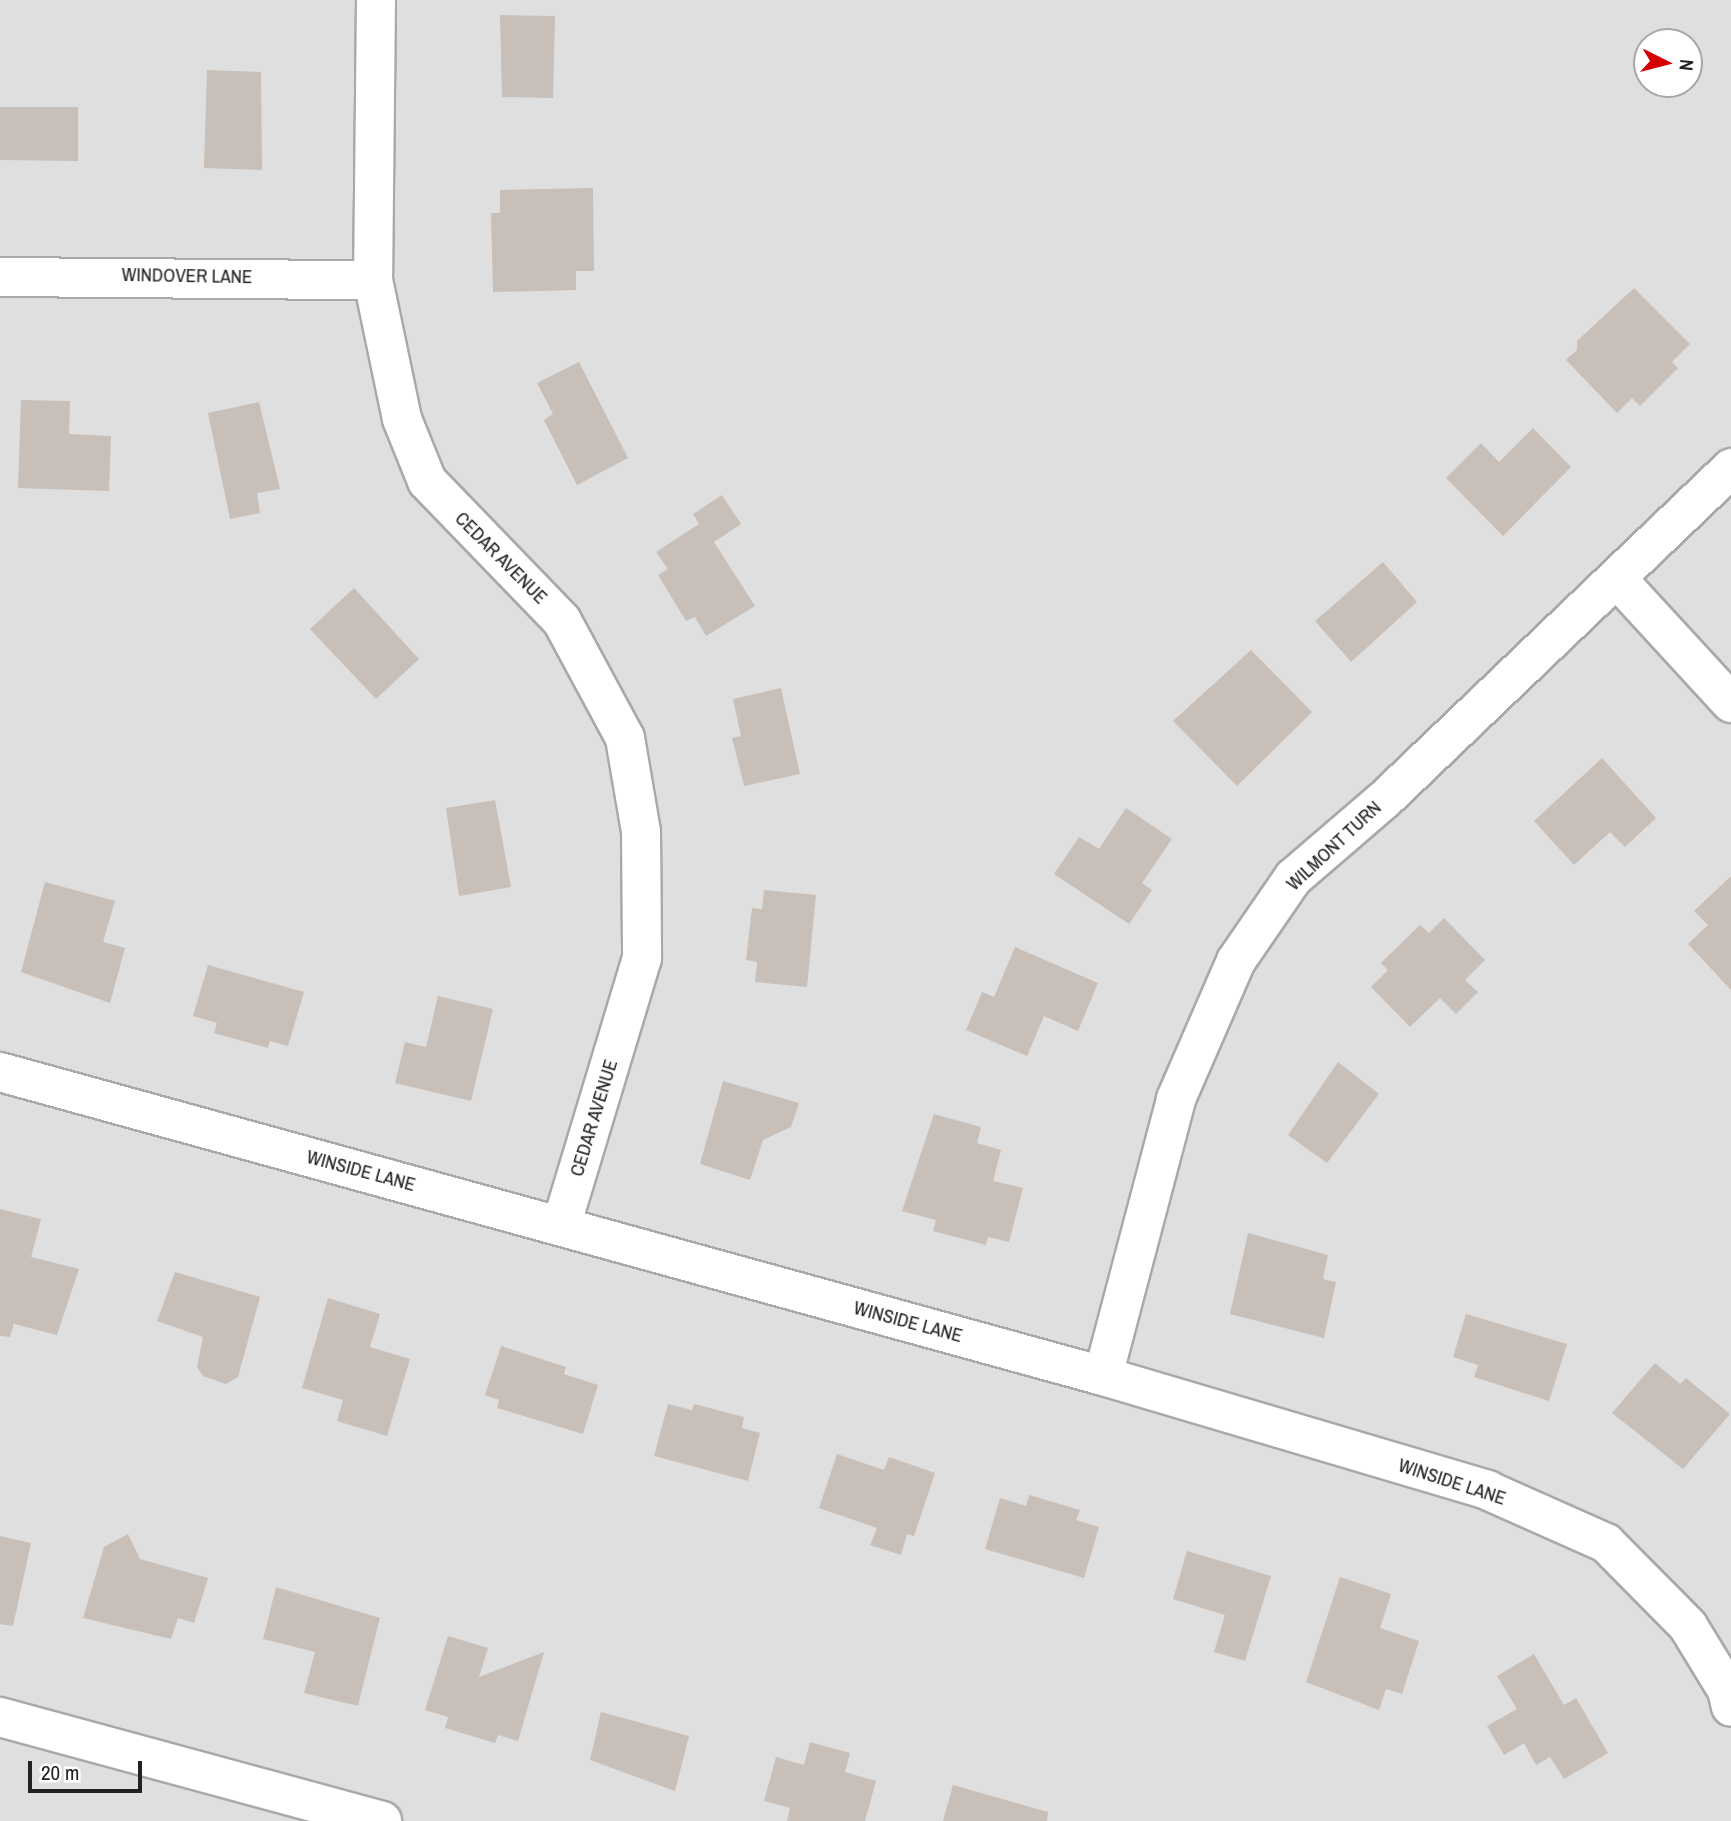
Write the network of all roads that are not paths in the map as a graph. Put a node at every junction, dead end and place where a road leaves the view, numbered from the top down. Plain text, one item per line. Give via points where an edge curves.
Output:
1 (376, 0) edge
2 (0, 276) edge
3 (373, 280) junction
4 (1731, 468) edge
5 (1618, 580) junction
6 (1731, 703) edge
7 (0, 1072) edge
8 (561, 1226) junction
9 (1102, 1376) junction
10 (1731, 1707) edge
11 (0, 1717) edge
12 (382, 1821) edge

1 - 3 street, CEDAR AVENUE
2 - 3 street, WINDOVER LANE
3 - 8 street, CEDAR AVENUE via 401,419 427,481 562,621 625,738 641,832 642,958
4 - 5 street, WILMONT TURN
5 - 6 street
5 - 9 street, WILMONT TURN via 1293,878 1236,961 1176,1099
7 - 8 street, WINSIDE LANE
8 - 9 street, WINSIDE LANE
9 - 10 street, WINSIDE LANE via 1487,1490 1606,1543 1688,1626 1727,1690
11 - 12 street

